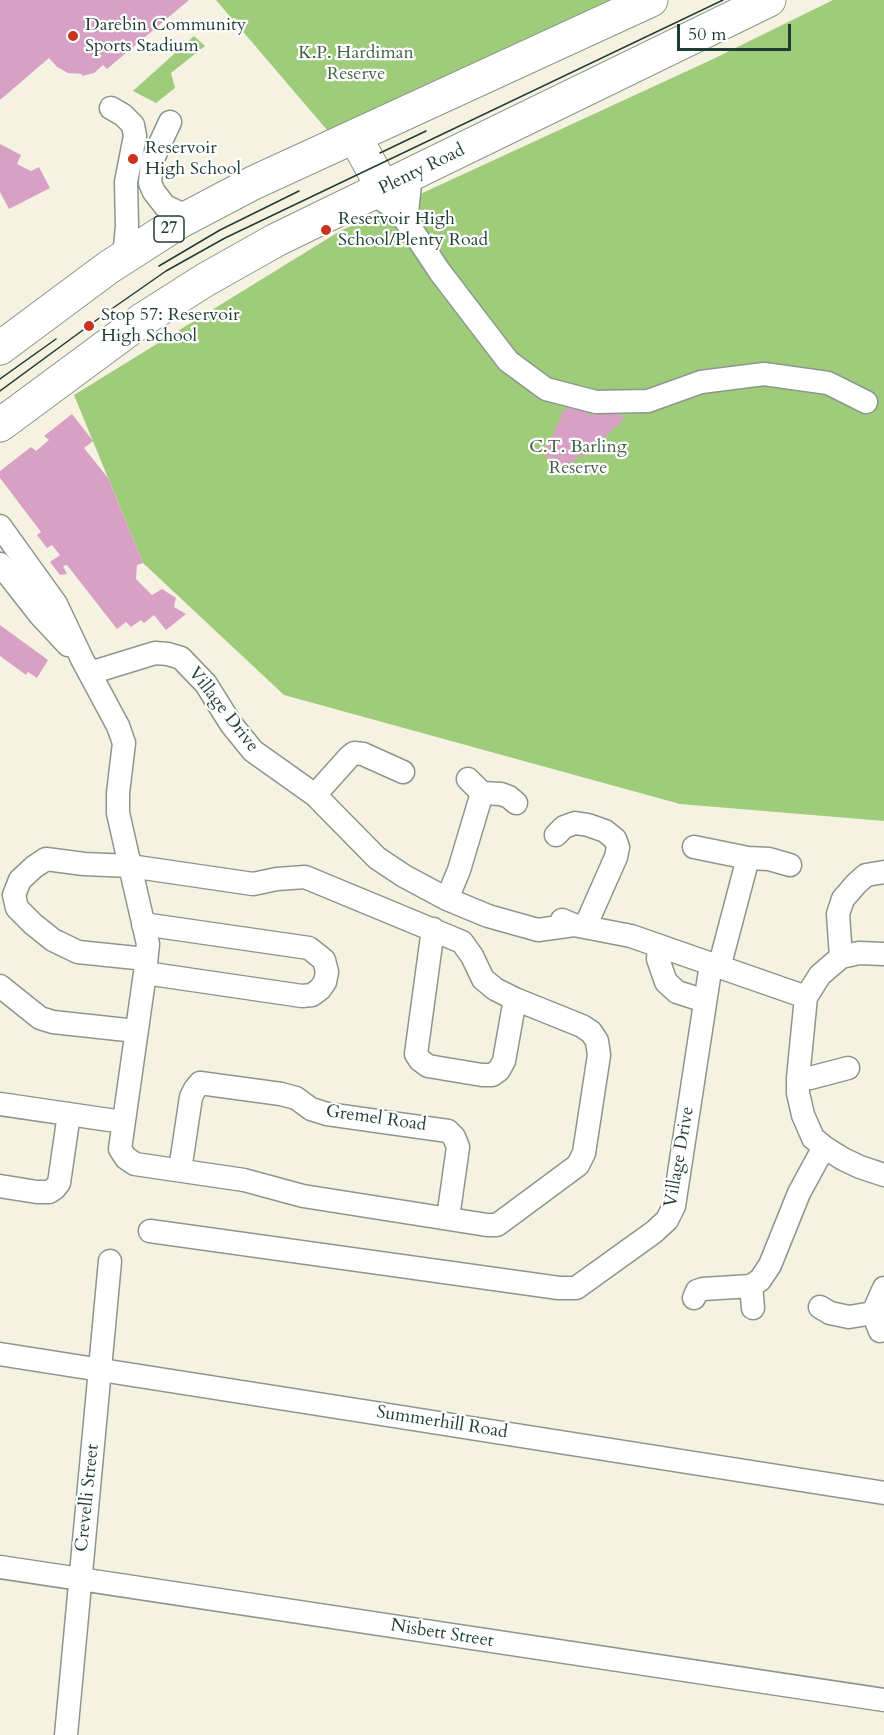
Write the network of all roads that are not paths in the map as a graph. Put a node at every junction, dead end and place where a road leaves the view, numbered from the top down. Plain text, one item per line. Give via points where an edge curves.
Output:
1 (651, 0) edge
2 (769, 0) edge
3 (111, 108) dead end
4 (170, 122) dead end
5 (355, 137) junction
6 (389, 186) junction
7 (188, 218) junction
8 (406, 221) junction
9 (124, 258) junction
10 (0, 348) edge
11 (866, 402) dead end
12 (0, 425) edge
13 (0, 526) edge
14 (0, 564) edge
15 (86, 666) junction
16 (403, 772) dead end
17 (315, 795) junction
18 (516, 803) dead end
19 (556, 835) dead end
20 (694, 848) dead end
21 (748, 858) junction
22 (790, 865) dead end
23 (130, 866) junction
24 (884, 872) edge
25 (447, 899) junction
26 (143, 924) junction
27 (580, 926) junction
28 (433, 929) junction
29 (659, 946) junction
30 (884, 954) edge
31 (841, 957) junction
32 (146, 966) junction
33 (715, 966) junction
34 (806, 997) junction
35 (4, 998) edge
36 (515, 999) junction
37 (705, 1001) junction
38 (136, 1031) junction
39 (848, 1068) dead end
40 (798, 1078) junction
41 (0, 1104) edge
42 (69, 1114) junction
43 (123, 1122) junction
44 (824, 1147) junction
45 (180, 1170) junction
46 (884, 1175) edge
47 (0, 1186) edge
48 (448, 1218) junction
49 (150, 1231) dead end
50 (110, 1261) dead end
51 (884, 1288) edge
52 (694, 1298) dead end
53 (820, 1307) dead end
54 (0, 1354) edge
55 (100, 1369) junction
56 (884, 1493) edge
57 (0, 1567) edge
58 (80, 1579) junction
59 (884, 1700) edge
60 (66, 1735) edge

1 - 5 highway, 27
2 - 6 highway, Plenty Road
3 - 9 street via 133,125 135,136 126,182
4 - 7 street via 152,161 150,183 165,206
5 - 6 highway
5 - 7 highway, 27 via 253,183
6 - 8 street
6 - 8 street via 390,205
6 - 12 highway, Plenty Road via 276,240 205,280 142,320
7 - 9 highway, 27
8 - 11 street via 508,361 546,389 596,402 648,401 701,382 764,374 828,383
9 - 10 highway, 27
13 - 15 street via 56,604
14 - 15 street
15 - 17 street, Village Drive via 155,653 181,658 206,684 253,751
15 - 23 street via 124,743 118,813
16 - 17 street via 354,753
17 - 25 street, Village Drive via 377,858
18 - 25 street via 475,786 459,870
19 - 27 street via 575,823 588,825 605,831 618,847
20 - 21 street
21 - 22 street
21 - 33 street, Village Drive
23 - 26 street
23 - 28 street via 253,884 305,878
23 - 32 street via 46,859 20,880 14,895 17,908 53,940 78,952
24 - 31 street via 866,875 843,899 838,914
25 - 27 street, Village Drive via 506,920 544,914
26 - 32 street via 148,944
26 - 32 street via 309,948 324,960 327,972 320,989 303,996
27 - 29 street, Village Drive
28 - 36 street via 462,942 483,979
28 - 36 street via 416,1054 420,1060 428,1066 492,1075 504,1061
29 - 33 street, Village Drive
29 - 37 street via 658,959 666,982 677,992
30 - 31 street
31 - 34 street via 820,975
32 - 38 street
33 - 34 street, Village Drive
33 - 37 street, Village Drive
34 - 40 street
35 - 38 street via 53,1022
36 - 48 street via 582,1026 597,1041 599,1055 584,1154 578,1165 497,1225
37 - 49 street, Village Drive via 674,1206 667,1220 646,1238 576,1288
38 - 43 street
39 - 40 street
40 - 44 street via 803,1115 813,1138
41 - 42 street
42 - 43 street
42 - 47 street via 55,1188 37,1192
43 - 45 street via 120,1149 126,1158 135,1164
44 - 46 street
44 - 52 street via 752,1297 703,1289
45 - 48 street via 244,1180 303,1196
45 - 48 street, Gremel Road via 191,1097 200,1083 281,1094 327,1114 448,1131 458,1147
50 - 55 street, Crevelli Street
51 - 53 street via 876,1322 830,1313
54 - 55 street, Summerhill Road
55 - 56 street, Summerhill Road
55 - 58 street, Crevelli Street
57 - 58 street, Nisbett Street
58 - 59 street, Nisbett Street
58 - 60 street, Crevelli Street

